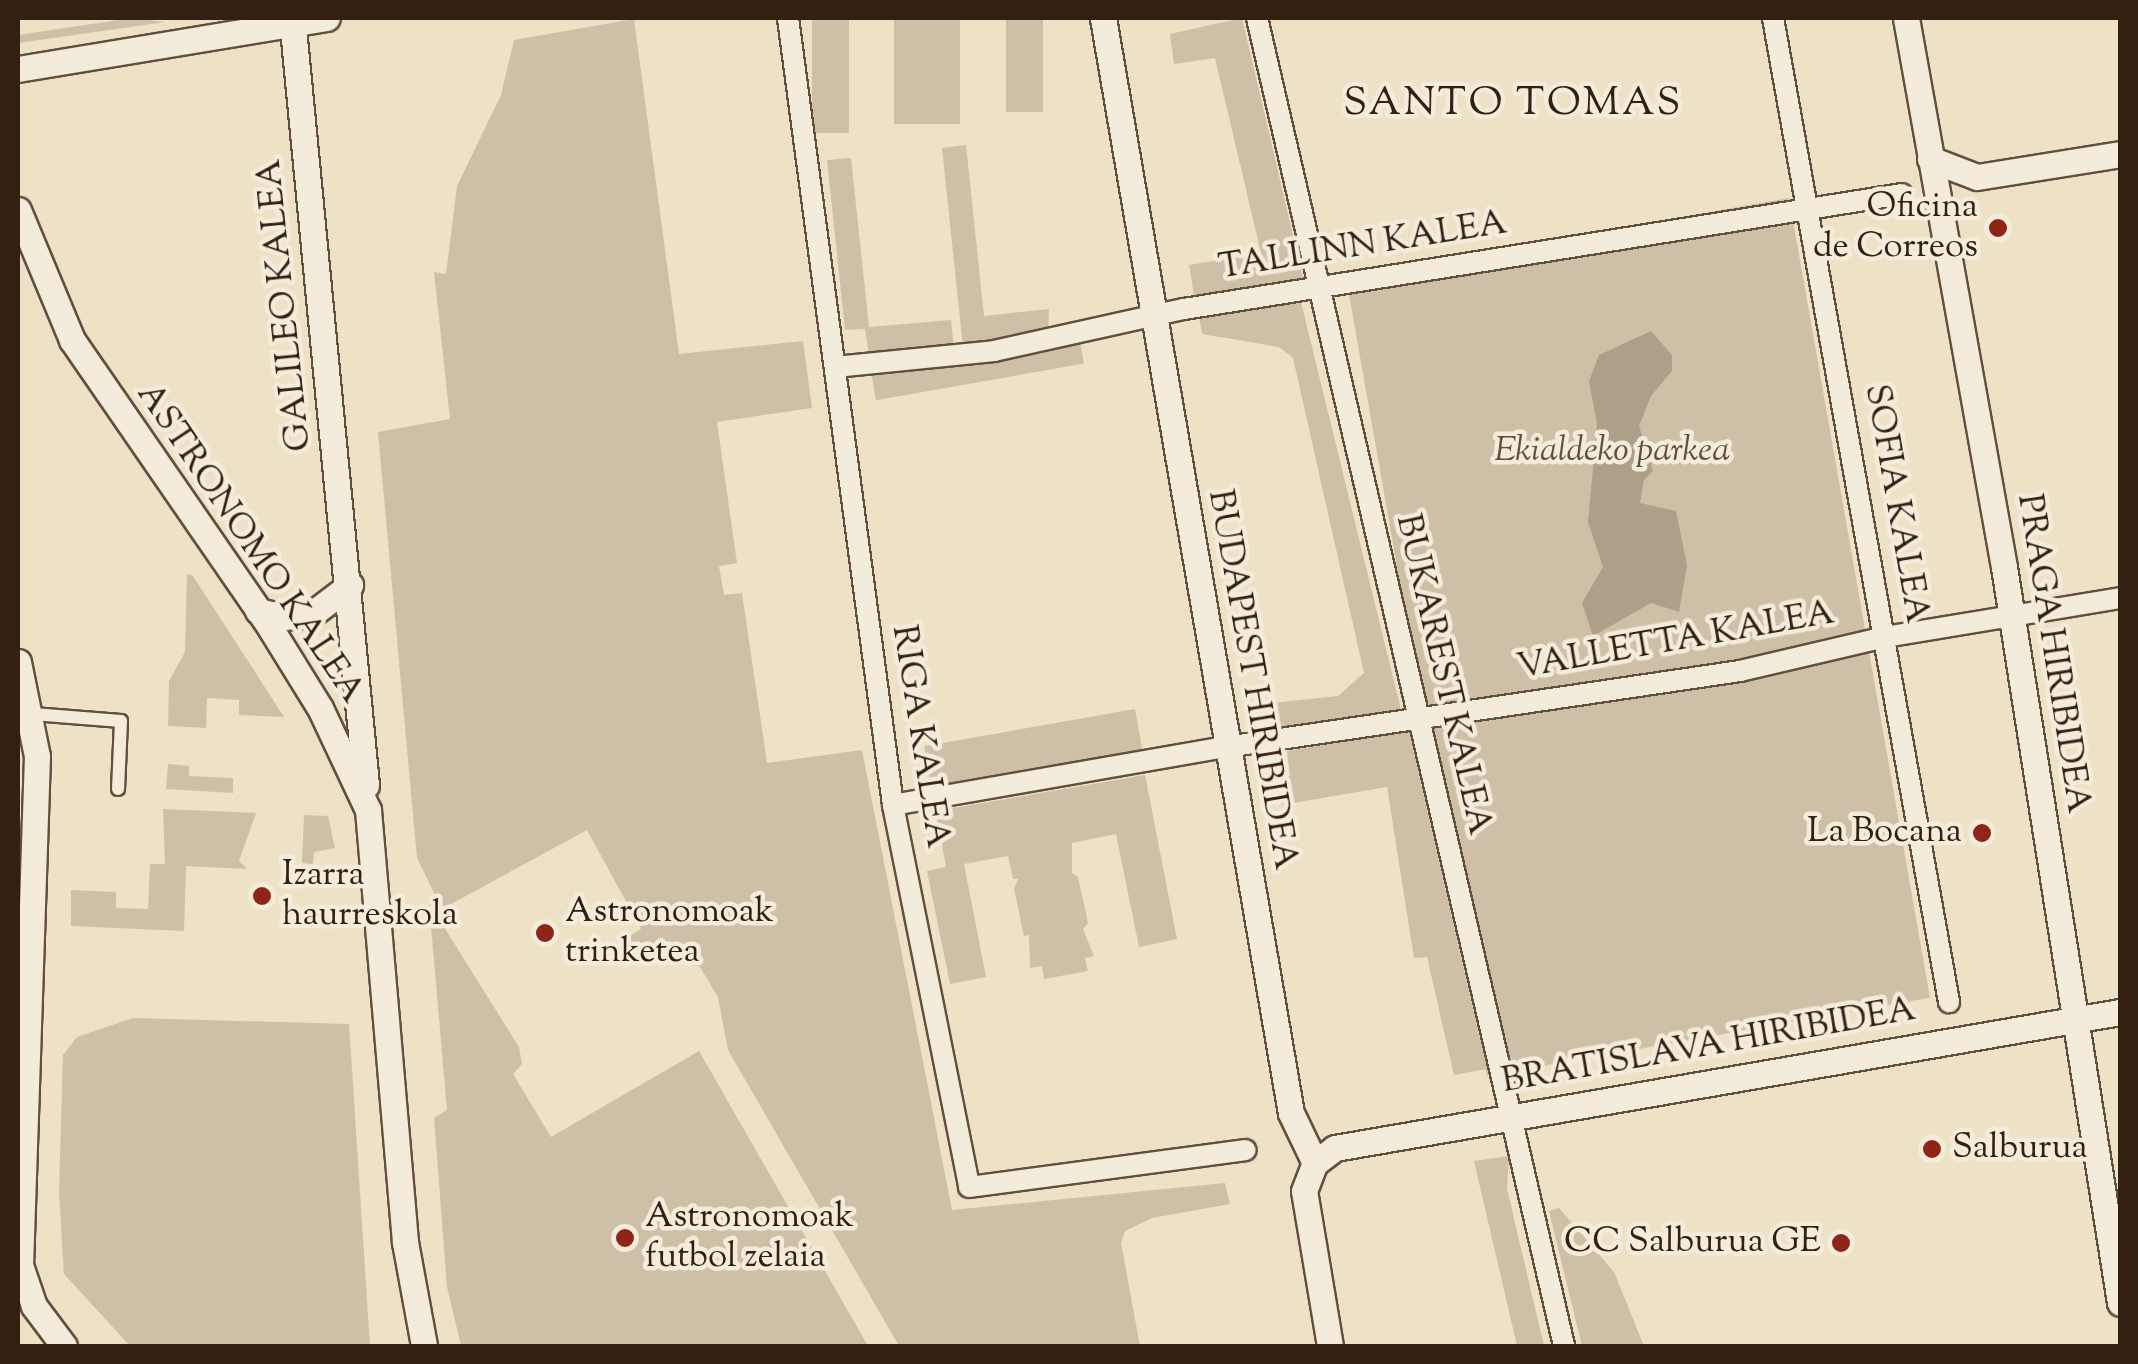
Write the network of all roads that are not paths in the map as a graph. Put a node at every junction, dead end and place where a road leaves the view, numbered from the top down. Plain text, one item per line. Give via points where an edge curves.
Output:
1 (327, 18) edge
2 (788, 18) edge
3 (1104, 18) edge
4 (1258, 18) edge
5 (1773, 18) edge
6 (1906, 18) edge
7 (292, 21) edge
8 (18, 69) edge
9 (2120, 154) edge
10 (1930, 160) junction
11 (1902, 194) dead end
12 (1804, 208) junction
13 (18, 210) edge
14 (1316, 289) junction
15 (1154, 315) junction
16 (835, 367) junction
17 (350, 585) junction
18 (2120, 598) edge
19 (258, 611) junction
20 (2012, 616) junction
21 (1886, 636) junction
22 (18, 662) edge
23 (33, 714) junction
24 (1419, 717) junction
25 (1226, 747) junction
26 (118, 789) dead end
27 (893, 805) junction
28 (368, 810) junction
29 (26, 822) edge
30 (1949, 1002) dead end
31 (2120, 1012) edge
32 (2077, 1019) junction
33 (1509, 1117) junction
34 (1246, 1150) dead end
35 (1315, 1163) junction
36 (2120, 1304) edge
37 (64, 1346) edge
38 (424, 1346) edge
39 (1330, 1346) edge
40 (1564, 1346) edge

1 - 7 street
2 - 16 street, RIGA KALEA
3 - 15 street, BUDAPEST HIRIBIDEA
4 - 14 street, BUKAREST KALEA
5 - 12 street, SOFIA KALEA
6 - 10 street, PRAGA HIRIBIDEA
7 - 8 street
7 - 17 street, GALILEO KALEA
9 - 10 street via 1977,177
10 - 20 street, PRAGA HIRIBIDEA
11 - 12 street, TALLINN KALEA
12 - 14 street, TALLINN KALEA
12 - 21 street, SOFIA KALEA
13 - 19 street, ASTRONOMO KALEA via 72,340
14 - 15 street, TALLINN KALEA
14 - 24 street, BUKAREST KALEA
15 - 16 street, TALLINN KALEA via 994,352
15 - 25 street, BUDAPEST HIRIBIDEA
16 - 27 street, RIGA KALEA
17 - 19 street via 312,614 284,618
17 - 28 street, GALILEO KALEA
18 - 20 street, VALLETTA KALEA
19 - 28 street, ASTRONOMO KALEA via 320,708
20 - 21 street, VALLETTA KALEA
20 - 32 street, PRAGA HIRIBIDEA
21 - 24 street, VALLETTA KALEA via 1740,671
21 - 30 street, SOFIA KALEA
22 - 23 street
23 - 26 lane via 121,720
23 - 29 street
24 - 25 street, VALLETTA KALEA
24 - 33 street, BUKAREST KALEA
25 - 27 street, VALLETTA KALEA
25 - 35 street, BUDAPEST HIRIBIDEA via 1291,1113
27 - 34 street, RIGA KALEA via 969,1187
28 - 38 street, ASTRONOMO KALEA via 405,1242
29 - 37 street via 20,1265 34,1306
31 - 32 street, BRATISLAVA HIRIBIDEA
32 - 33 street, BRATISLAVA HIRIBIDEA
32 - 36 street, PRAGA HIRIBIDEA
33 - 35 street, BRATISLAVA HIRIBIDEA via 1364,1141 1335,1148
33 - 40 street, BUKAREST KALEA
35 - 39 street via 1304,1191

